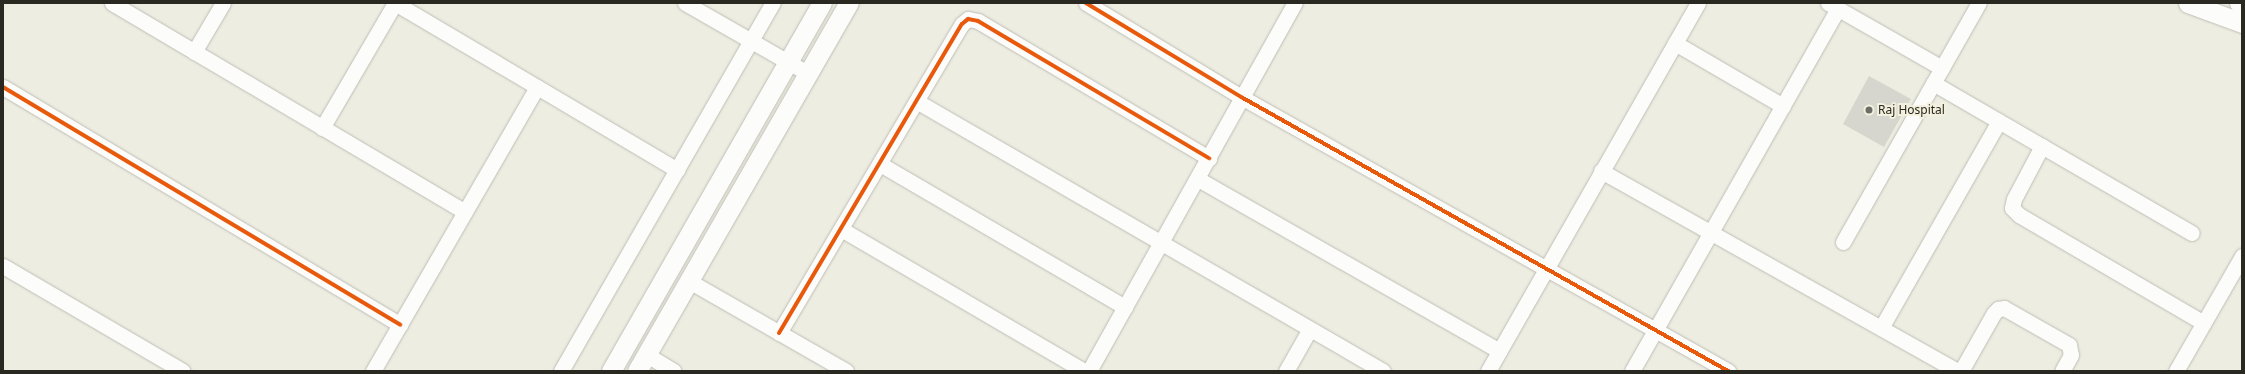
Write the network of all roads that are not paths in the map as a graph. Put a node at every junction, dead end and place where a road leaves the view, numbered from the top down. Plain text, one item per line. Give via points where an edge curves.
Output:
1 (112, 3) edge
2 (224, 3) edge
3 (395, 3) edge
4 (685, 3) edge
5 (773, 3) edge
6 (822, 3) edge
7 (849, 3) edge
8 (1086, 3) edge
9 (1296, 3) edge
10 (1698, 3) edge
11 (1979, 3) edge
12 (2188, 3) edge
13 (1833, 6) edge
14 (2242, 23) edge
15 (752, 41) junction
16 (1675, 43) junction
17 (194, 52) junction
18 (788, 62) junction
19 (1942, 68) junction
20 (808, 74) junction
21 (1933, 83) junction
22 (3, 87) edge
23 (537, 87) junction
24 (1243, 98) junction
25 (918, 102) junction
26 (1784, 106) junction
27 (1999, 121) junction
28 (322, 128) junction
29 (2042, 146) junction
30 (1209, 158) junction
31 (880, 164) junction
32 (677, 170) junction
33 (1601, 171) junction
34 (1198, 179) junction
35 (465, 212) junction
36 (841, 229) junction
37 (1711, 233) junction
38 (2192, 233) dead end
39 (1843, 242) dead end
40 (1162, 243) junction
41 (2240, 264) edge
42 (3, 266) edge
43 (1546, 267) junction
44 (689, 281) junction
45 (1125, 307) junction
46 (2204, 323) junction
47 (400, 325) junction
48 (1881, 328) junction
49 (1310, 329) junction
50 (1656, 329) junction
51 (779, 333) junction
52 (1499, 351) junction
53 (647, 355) junction
54 (183, 371) edge
55 (373, 371) edge
56 (561, 371) edge
57 (611, 371) edge
58 (637, 371) edge
59 (674, 371) edge
60 (846, 371) edge
61 (1084, 371) edge
62 (1088, 371) edge
63 (1286, 371) edge
64 (1383, 371) edge
65 (1488, 371) edge
66 (1632, 371) edge
67 (1728, 371) edge
68 (1957, 371) edge
69 (1961, 371) edge
70 (2062, 371) edge
71 (2176, 371) edge

1 - 17 street
2 - 17 street
3 - 23 street
3 - 28 street
4 - 15 street
5 - 15 street
6 - 18 street
7 - 20 street
8 - 24 street
9 - 24 street
10 - 16 street
11 - 19 street
12 - 14 street
13 - 19 street
13 - 26 street
15 - 18 street
15 - 32 street
16 - 26 street
16 - 33 street
17 - 28 street
18 - 20 street
18 - 57 street
19 - 21 street
20 - 44 street
21 - 27 street
21 - 39 street
22 - 47 street
23 - 32 street
23 - 35 street
24 - 30 street
24 - 43 street
25 - 30 street via 962,24 968,19 978,21
25 - 31 street
25 - 40 street
26 - 37 street
27 - 29 street
27 - 48 street
28 - 35 street
29 - 38 street
29 - 46 street via 2014,199 2012,208 2019,215
30 - 34 street
31 - 36 street
31 - 45 street
32 - 56 street
33 - 37 street
33 - 43 street
34 - 40 street
34 - 52 street
35 - 47 street
36 - 51 street
36 - 61 street
37 - 48 street
37 - 50 street
40 - 45 street
40 - 49 street
41 - 46 street
42 - 54 street
43 - 50 street
43 - 52 street
44 - 51 street
44 - 53 street
45 - 62 street
46 - 71 street
47 - 55 street
48 - 68 street
49 - 63 street
49 - 64 street
50 - 66 street
50 - 67 street
51 - 60 street
52 - 65 street
53 - 58 street
53 - 59 street
69 - 70 street via 1994,313 2004,308 2069,345 2071,355

